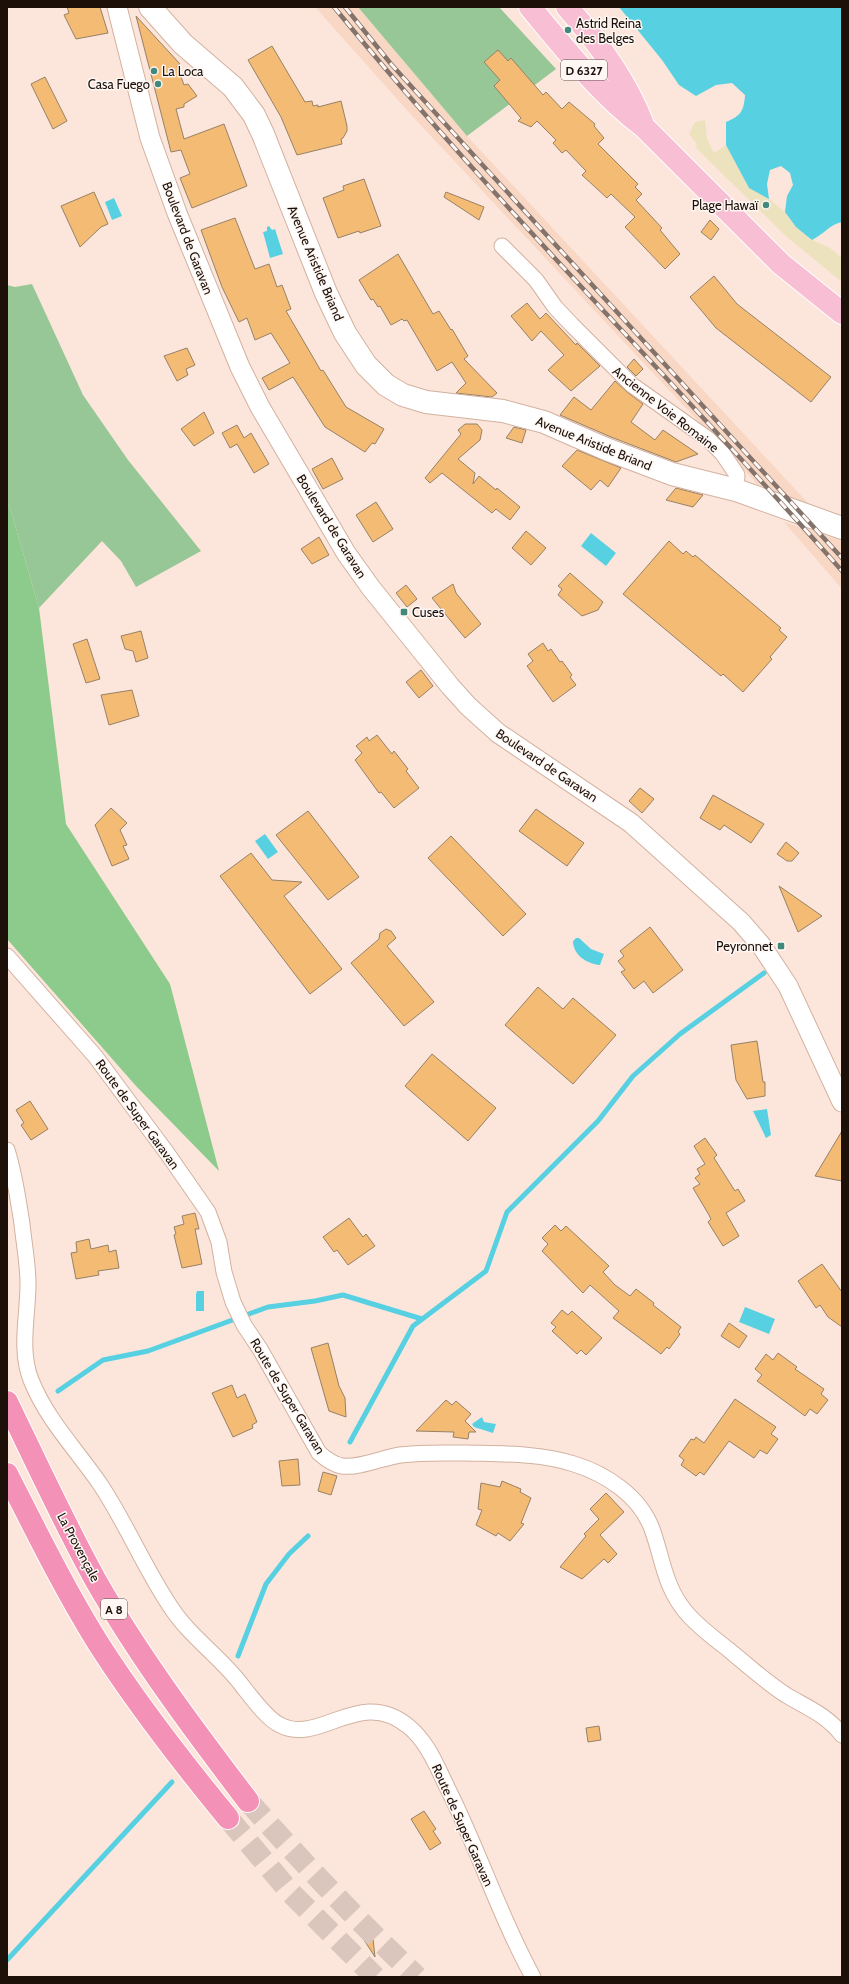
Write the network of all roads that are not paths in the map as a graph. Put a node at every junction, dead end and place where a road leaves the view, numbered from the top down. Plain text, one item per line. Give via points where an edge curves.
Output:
1 (117, 7) edge
2 (150, 7) edge
3 (530, 7) edge
4 (567, 7) edge
5 (644, 127) junction
6 (502, 246) dead end
7 (842, 314) edge
8 (736, 490) junction
9 (842, 528) edge
10 (7, 956) edge
11 (842, 1102) edge
12 (7, 1150) edge
13 (7, 1402) edge
14 (7, 1474) edge
15 (842, 1735) edge
16 (248, 1801) tunnel mouth
17 (228, 1818) tunnel mouth
18 (533, 1977) edge

1 - 11 street, Boulevard de Garavan via 154,151 240,367 260,407 346,553 371,588 474,712 498,733 631,823 741,922 761,945 788,986
2 - 8 main road, Avenue Aristide Briand via 183,44 233,88 254,115 326,293 366,365 386,385 403,395 426,402 503,411 544,422 672,474
3 - 5 main road, D 6327 via 561,45 623,111
4 - 5 main road, D 6327 via 604,52 635,104
5 - 7 main road, D 6327 via 781,264
6 - 8 street, Ancienne Voie Romaine via 536,280 567,320 627,380 661,408 708,439 723,454 736,475
8 - 9 main road, Avenue Aristide Briand
10 - 15 street, Route de Super Garavan via 95,1056 208,1212 219,1242 233,1302 319,1453 342,1466 423,1453 552,1457 599,1474 633,1499 645,1515 668,1584 685,1611 697,1624 770,1684 819,1713
12 - 18 street, Route de Super Garavan via 14,1172 28,1267 25,1341 30,1379 57,1429 99,1484 122,1520 170,1607 279,1725 302,1731 340,1717 377,1711 395,1717 409,1726 423,1741 434,1759 460,1813 514,1943
13 - 16 highway, La Provençale / A 8 via 97,1582 166,1689
14 - 17 highway, A 8 via 73,1601 98,1643 140,1706

